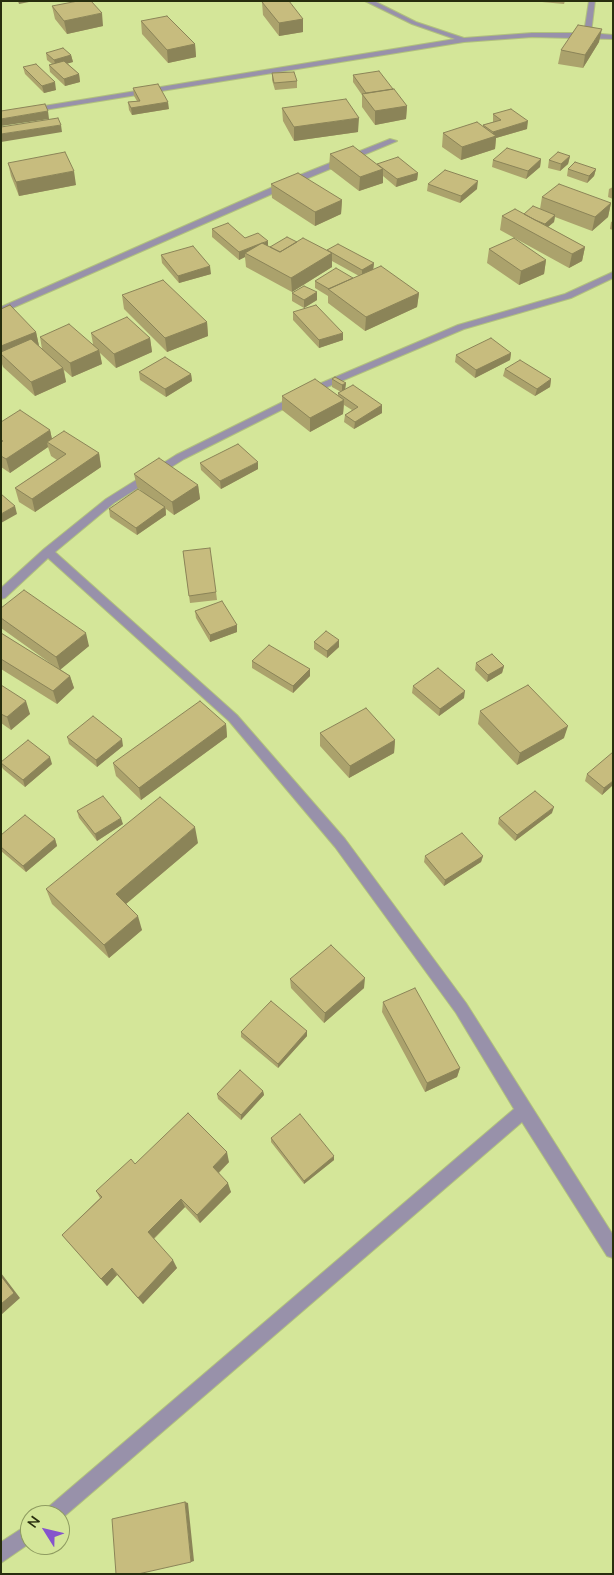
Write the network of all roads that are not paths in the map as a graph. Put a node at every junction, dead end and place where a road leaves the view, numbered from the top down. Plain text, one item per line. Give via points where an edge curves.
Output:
1 (368, 1) edge
2 (592, 1) edge
3 (587, 34) junction
4 (613, 37) edge
5 (464, 40) junction
6 (1, 116) edge
7 (393, 141) dead end
8 (613, 275) edge
9 (1, 310) edge
10 (48, 552) junction
11 (1, 595) edge
12 (524, 1111) junction
13 (613, 1250) edge
14 (64, 1505) edge
15 (20, 1540) edge
16 (1, 1554) edge

1 - 5 street via 414,23
2 - 3 street
3 - 4 street
3 - 5 street
5 - 6 street
7 - 9 street via 303,177
8 - 10 street via 568,296 461,327 322,386 146,476
10 - 11 street
10 - 12 street via 233,718 334,836 461,1008
12 - 13 street
12 - 14 street
15 - 16 street

